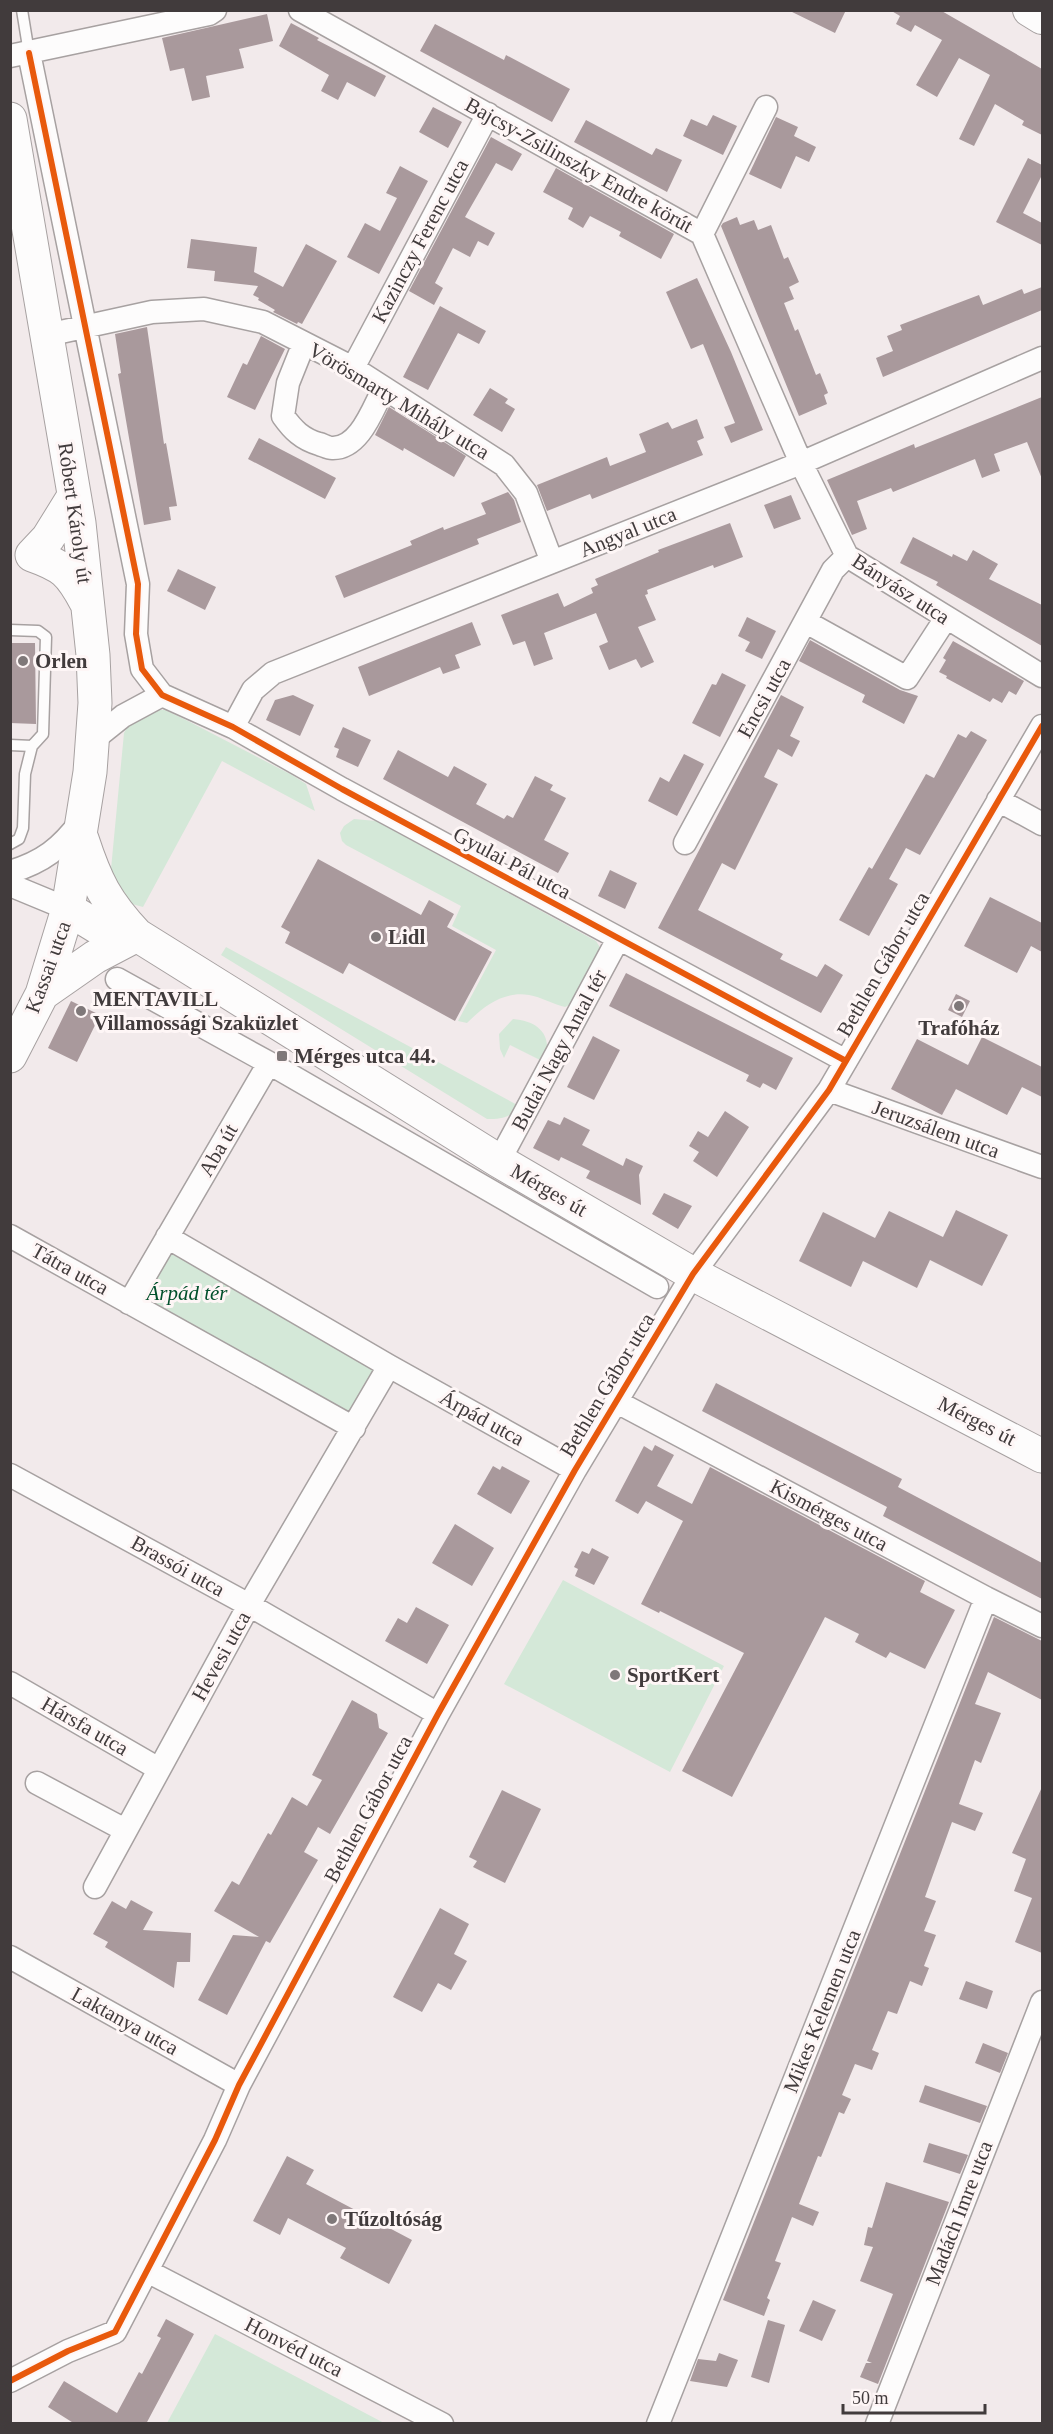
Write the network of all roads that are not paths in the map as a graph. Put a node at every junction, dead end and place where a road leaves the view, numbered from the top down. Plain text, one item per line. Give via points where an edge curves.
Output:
1 (22, 10) edge
2 (215, 10) edge
3 (300, 10) edge
4 (1029, 10) edge
5 (1042, 18) edge
6 (20, 54) edge
7 (766, 107) dead end
8 (489, 114) junction
9 (10, 119) edge
10 (702, 234) junction
11 (86, 327) junction
12 (47, 335) junction
13 (304, 343) junction
14 (1042, 358) edge
15 (352, 368) junction
16 (384, 388) junction
17 (801, 463) junction
18 (74, 496) junction
19 (82, 546) junction
20 (21, 556) edge
21 (847, 556) junction
22 (552, 562) junction
23 (87, 604) junction
24 (946, 618) junction
25 (806, 622) junction
26 (10, 630) edge
27 (1042, 675) edge
28 (162, 695) junction
29 (1042, 726) edge
30 (233, 727) junction
31 (93, 740) junction
32 (10, 745) edge
33 (32, 746) junction
34 (998, 800) junction
35 (1042, 824) edge
36 (82, 826) junction
37 (685, 843) dead end
38 (10, 844) edge
39 (10, 872) edge
40 (10, 885) edge
41 (68, 909) junction
42 (137, 935) junction
43 (618, 939) junction
44 (117, 979) dead end
45 (42, 994) junction
46 (10, 1056) edge
47 (846, 1060) junction
48 (269, 1063) junction
49 (829, 1090) junction
50 (499, 1161) junction
51 (1042, 1167) edge
52 (10, 1236) edge
53 (167, 1237) junction
54 (693, 1274) junction
55 (657, 1287) dead end
56 (129, 1303) junction
57 (389, 1366) junction
58 (617, 1402) junction
59 (354, 1428) junction
60 (1042, 1456) edge
61 (574, 1470) junction
62 (10, 1475) edge
63 (986, 1598) junction
64 (249, 1605) junction
65 (1042, 1626) edge
66 (10, 1683) edge
67 (438, 1714) junction
68 (159, 1769) junction
69 (37, 1784) dead end
70 (125, 1830) junction
71 (95, 1887) dead end
72 (10, 1957) edge
73 (1042, 2002) edge
74 (239, 2085) junction
75 (147, 2271) junction
76 (10, 2381) edge
77 (442, 2424) edge
78 (658, 2424) edge
79 (877, 2424) edge

1 - 6 lane
2 - 6 street
3 - 8 street, Bajcsy-Zsilinszky Endre körút
4 - 5 street
6 - 11 street
7 - 10 street
8 - 10 street, Bajcsy-Zsilinszky Endre körút
8 - 15 street, Kazinczy Ferenc utca
9 - 12 main road, Róbert Károly út
10 - 17 street, Bajcsy-Zsilinszky Endre körút
11 - 12 street, Vörösmarty Mihály utca
11 - 13 street, Vörösmarty Mihály utca via 152,312 204,309 263,322
11 - 28 street via 138,584 136,634 142,669
12 - 18 main road, Róbert Károly út
13 - 15 street, Vörösmarty Mihály utca
13 - 16 street via 288,383 283,416 295,432 312,442 332,448 348,445 361,431
14 - 17 street, Angyal utca
15 - 16 street, Vörösmarty Mihály utca
16 - 22 street, Vörösmarty Mihály utca via 504,465 526,493
17 - 21 street, Bányász utca
17 - 22 street, Angyal utca
18 - 19 main road, Róbert Károly út
18 - 20 main road via 48,538
19 - 20 street
19 - 23 main road, Róbert Károly út
20 - 23 main road via 58,564 75,582
21 - 24 street, Bányász utca
21 - 25 street, Encsi utca via 833,570
22 - 30 street, Angyal utca via 273,673 253,690
23 - 31 main road, Róbert Károly út via 93,655
24 - 25 street via 907,678
24 - 27 street, Bányász utca
25 - 37 street, Encsi utca
26 - 33 lane via 38,631 46,637 43,734
28 - 30 street, Gyulai Pál utca
28 - 31 street via 123,716
29 - 34 street, Bethlen Gábor utca
30 - 43 street, Gyulai Pál utca
31 - 36 main road, Róbert Károly út
32 - 33 lane
33 - 38 lane via 25,774 23,828 19,839
34 - 35 street
34 - 47 street, Bethlen Gábor utca
36 - 39 street via 45,858
36 - 41 main road, Róbert Károly út
36 - 42 main road via 93,873 114,910
40 - 41 street
41 - 42 main road, Mérges út via 104,931
41 - 45 main road, Kassai utca
42 - 45 main road via 95,957
42 - 50 main road, Mérges út
43 - 47 street, Gyulai Pál utca
43 - 50 street, Budai Nagy Antal tér
44 - 48 street, Mérges út
45 - 46 main road, Kassai utca
47 - 49 street, Bethlen Gábor utca
48 - 53 street, Aba út
48 - 55 street, Mérges út
49 - 51 street, Jeruzsálem utca
49 - 54 street, Bethlen Gábor utca
50 - 54 main road, Mérges út
52 - 56 street, Tátra utca
53 - 56 street
53 - 57 street
54 - 58 street, Bethlen Gábor utca
54 - 60 main road, Mérges út
56 - 59 street
57 - 59 street
57 - 61 street, Árpád utca
58 - 61 street, Bethlen Gábor utca
58 - 63 street, Kismérges utca
59 - 64 street, Hevesi utca
61 - 67 street, Bethlen Gábor utca
62 - 64 street, Brassói utca
63 - 65 street, Kismérges utca
63 - 78 street, Mikes Kelemen utca
64 - 67 street, Brassói utca
64 - 68 street, Hevesi utca
66 - 68 street, Hársfa utca
67 - 74 street, Bethlen Gábor utca
68 - 70 street, Hevesi utca
69 - 70 street
70 - 71 street, Hevesi utca
72 - 74 street, Laktanya utca
73 - 79 street, Madách Imre utca
74 - 75 street, Bethlen Gábor utca
75 - 76 street, Bethlen Gábor utca via 115,2332
75 - 77 street, Honvéd utca

